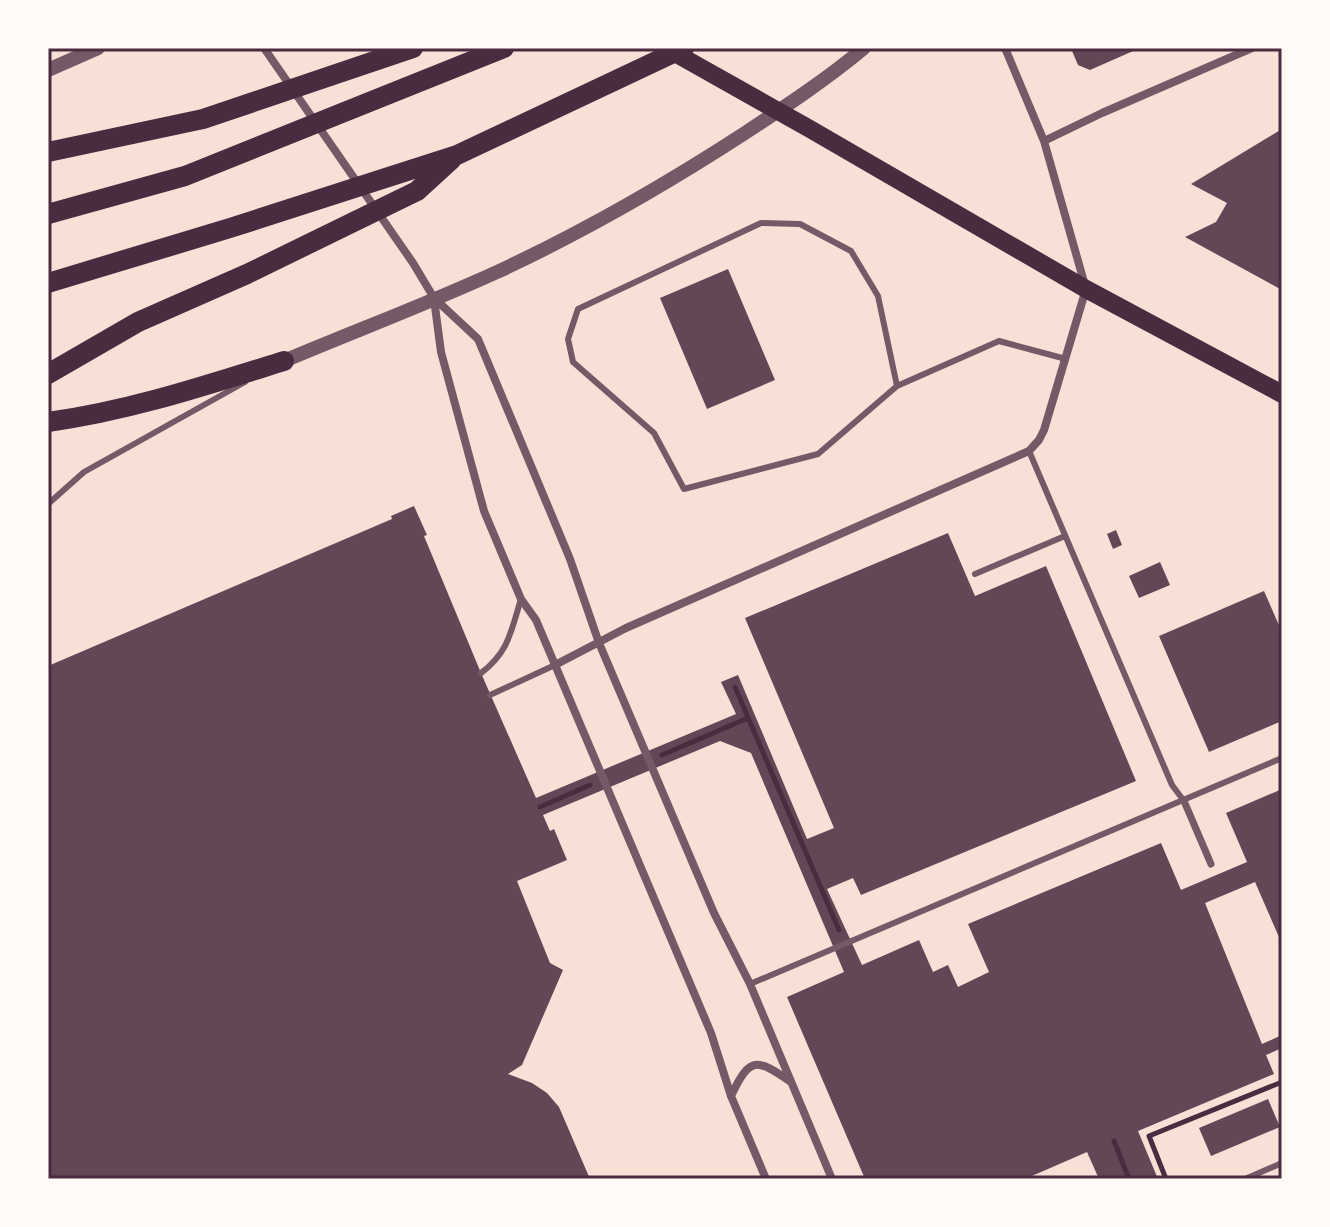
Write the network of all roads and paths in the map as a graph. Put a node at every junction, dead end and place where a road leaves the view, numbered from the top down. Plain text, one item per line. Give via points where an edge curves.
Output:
1 (98, 48) edge
2 (264, 48) edge
3 (413, 48) edge
4 (504, 48) edge
5 (666, 48) edge
6 (684, 48) edge
7 (864, 48) edge
8 (1005, 48) edge
9 (1252, 48) edge
10 (48, 70) edge
11 (778, 111) junction
12 (1044, 141) junction
13 (48, 152) edge
14 (457, 155) junction
15 (48, 214) edge
16 (48, 283) edge
17 (1086, 289) junction
18 (434, 298) junction
19 (1066, 359) junction
20 (284, 361) junction
21 (48, 374) edge
22 (897, 386) junction
23 (1282, 394) edge
24 (48, 422) edge
25 (1029, 451) junction
26 (48, 504) edge
27 (1065, 536) junction
28 (975, 574) dead end
29 (521, 599) junction
30 (599, 643) junction
31 (555, 665) junction
32 (481, 673) dead end
33 (735, 687) dead end
34 (490, 695) dead end
35 (1282, 758) edge
36 (1184, 801) junction
37 (1211, 864) dead end
38 (843, 938) dead end
39 (750, 984) junction
40 (791, 1082) junction
41 (1282, 1082) edge
42 (731, 1096) junction
43 (1114, 1141) dead end
44 (1282, 1163) edge
45 (766, 1179) edge
46 (832, 1179) edge
47 (1129, 1179) edge
48 (1166, 1179) edge
49 (1245, 1179) edge

1 - 10 street
2 - 18 street
3 - 13 highway via 203,119
4 - 15 highway via 185,176
5 - 11 main road
6 - 14 highway
7 - 11 street
8 - 12 street
9 - 12 street
11 - 17 main road
11 - 18 street via 598,222
12 - 17 street
14 - 16 highway
14 - 21 highway via 417,191 138,322
17 - 19 street
17 - 23 main road
18 - 20 street
18 - 29 street via 441,352 484,511
18 - 30 street via 478,339 570,559
19 - 22 lane via 999,341
19 - 25 street via 1044,430
20 - 24 highway via 189,391
20 - 26 lane via 84,472
22 - 22 lane via 818,454 684,489 654,433 573,362 568,339 578,309 761,223 800,224 851,251 878,296
25 - 27 lane
25 - 30 street
27 - 28 lane
27 - 36 lane via 1172,785
29 - 31 street
29 - 32 lane via 508,641
30 - 31 street
30 - 39 street via 714,913
31 - 34 lane
31 - 42 street via 711,1033
33 - 38 path
35 - 36 lane
36 - 37 street
36 - 39 lane
39 - 40 street
40 - 42 street via 771,1068 753,1065 741,1074
40 - 46 street
41 - 48 path via 1149,1136
42 - 45 street
43 - 47 path
44 - 49 lane

